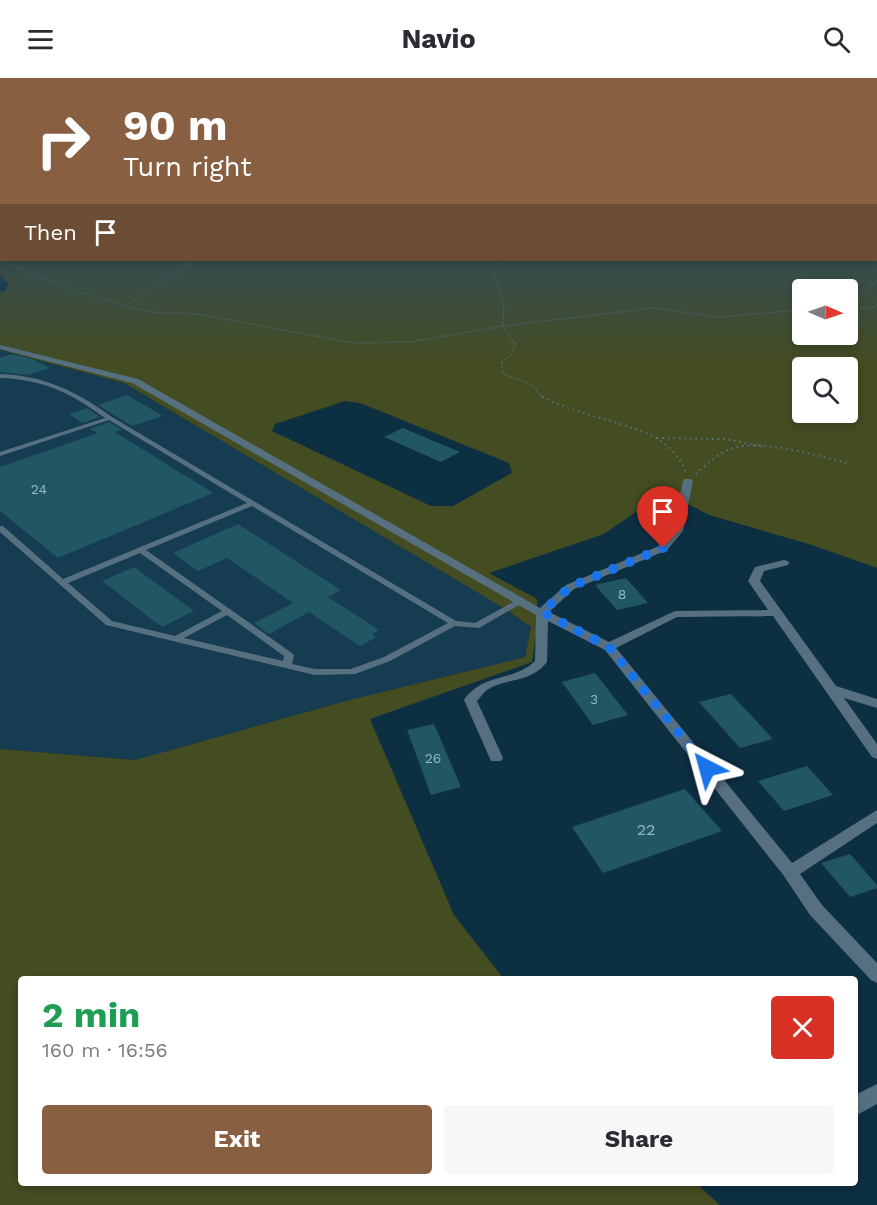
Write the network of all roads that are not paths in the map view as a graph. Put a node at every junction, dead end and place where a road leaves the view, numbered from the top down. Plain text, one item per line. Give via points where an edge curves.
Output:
1 (0, 347) edge
2 (0, 376) edge
3 (110, 418) junction
4 (0, 454) edge
5 (688, 481) road end
6 (252, 503) junction
7 (0, 528) edge
8 (141, 550) junction
9 (784, 563) dead end
10 (62, 582) junction
11 (520, 602) junction
12 (227, 612) junction
13 (542, 612) junction
14 (774, 613) junction
15 (454, 623) junction
16 (176, 639) junction
17 (609, 647) junction
18 (287, 665) junction
19 (829, 688) junction
20 (877, 704) edge
21 (877, 753) edge
22 (496, 758) dead end
23 (877, 816) edge
24 (790, 872) junction
25 (877, 975) edge
26 (877, 1093) edge
27 (858, 1104) edge

1 - 11 street via 135,381
2 - 3 lane via 52,383
3 - 4 lane
3 - 6 lane
5 - 13 street via 678,531 663,548 570,587
6 - 8 lane
6 - 15 lane
7 - 10 lane
8 - 10 lane
8 - 12 lane
9 - 14 street via 759,569 754,581
10 - 16 lane via 109,623
11 - 13 street
11 - 15 lane via 476,626
12 - 16 lane
12 - 18 lane via 289,655
13 - 17 street
13 - 22 street via 541,662 532,671 483,687 470,700
14 - 17 street via 675,614
14 - 19 street
15 - 18 lane via 387,659 352,672 315,672
16 - 18 lane
17 - 24 street
19 - 20 street
19 - 21 street
23 - 24 street
24 - 25 street via 816,910
26 - 27 street

